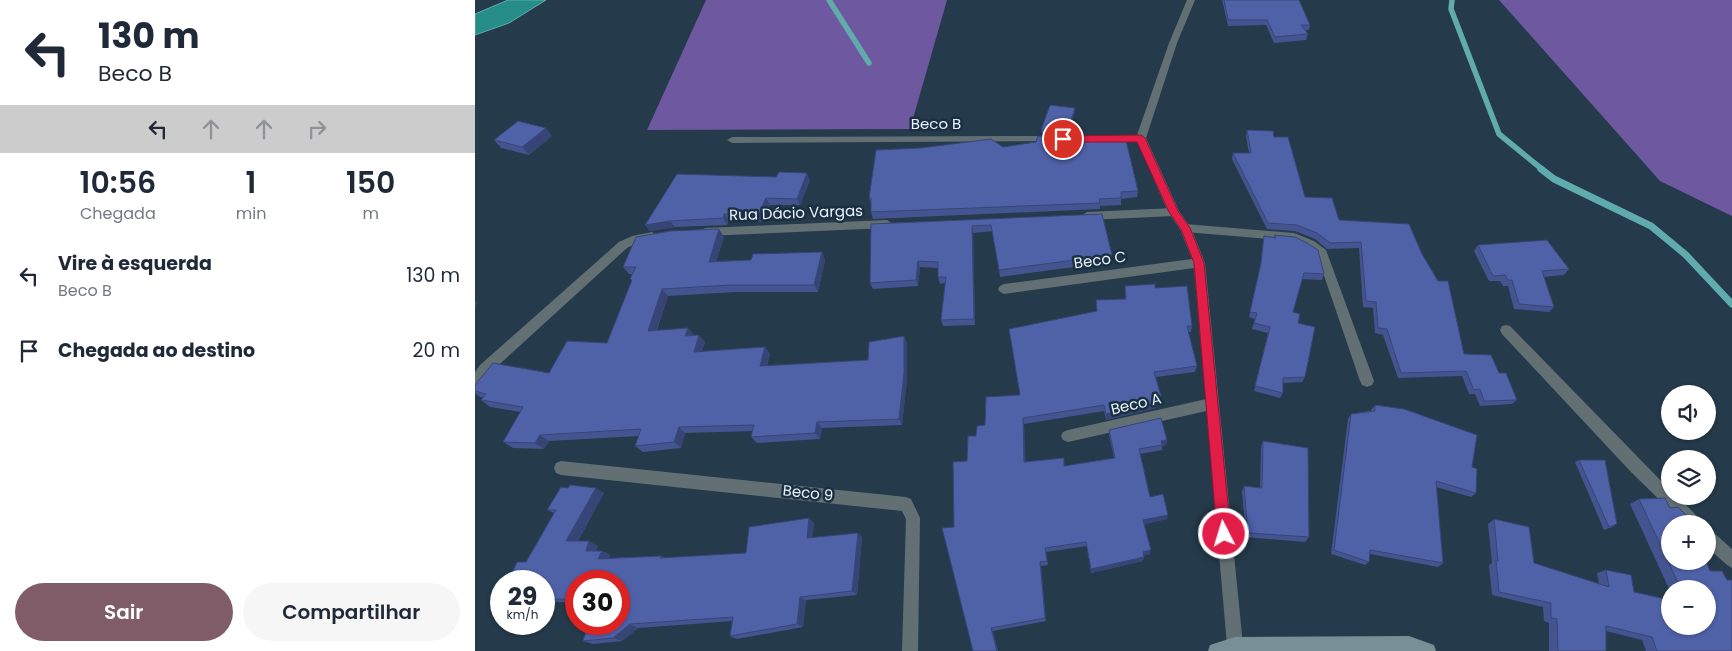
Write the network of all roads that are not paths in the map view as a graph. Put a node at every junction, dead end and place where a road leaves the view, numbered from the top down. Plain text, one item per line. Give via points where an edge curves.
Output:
1 (1191, 0) edge
2 (1141, 138) junction
3 (1061, 139) edge
4 (1101, 139) edge
5 (732, 140) dead end
6 (1174, 212) junction
7 (1074, 216) edge
8 (895, 224) edge
9 (1185, 228) junction
10 (695, 232) edge
11 (661, 235) edge
12 (1199, 263) junction
13 (1004, 289) dead end
14 (1506, 330) dead end
15 (1367, 381) dead end
16 (475, 382) edge
17 (1211, 404) junction
18 (1069, 436) dead end
19 (561, 468) dead end
20 (1686, 515) edge
21 (1716, 545) edge
22 (1732, 560) edge
23 (1235, 645) junction
24 (910, 651) edge
25 (1216, 651) edge
26 (1428, 651) edge

1 - 2 street
2 - 4 street
2 - 6 street
3 - 5 street, Beco B
6 - 7 street
6 - 9 street
8 - 10 street, Rua Dácio Vargas
9 - 12 street
9 - 15 street via 1294,237 1322,253
11 - 16 street via 632,240 623,245 485,369
12 - 13 street, Beco C
12 - 17 street
14 - 20 street
17 - 18 street, Beco A
17 - 23 street
19 - 24 street, Beco 9 via 906,504 913,518
21 - 22 street
23 - 25 main road
23 - 26 main road via 1409,644

